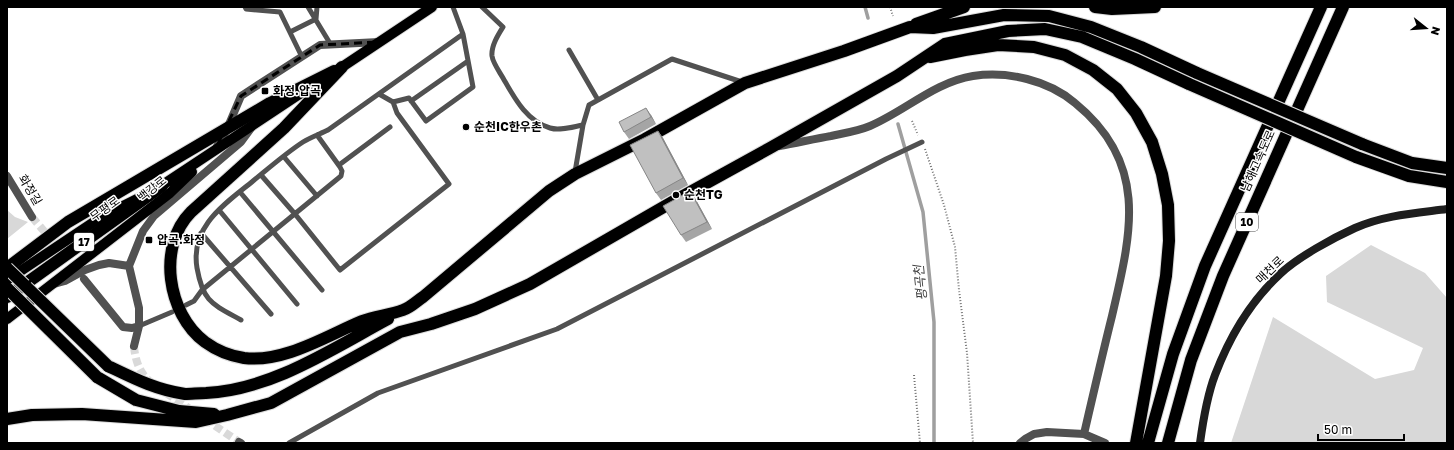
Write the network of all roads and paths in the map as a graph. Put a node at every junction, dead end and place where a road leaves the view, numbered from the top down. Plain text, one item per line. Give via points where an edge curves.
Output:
1 (245, 7) edge
2 (308, 7) edge
3 (317, 7) edge
4 (432, 7) edge
5 (453, 7) edge
6 (482, 7) edge
7 (890, 7) edge
8 (964, 7) edge
9 (1095, 7) edge
10 (1155, 7) edge
11 (1321, 7) edge
12 (1343, 7) edge
13 (1350, 7) edge
14 (279, 9) edge
15 (893, 16) dead end
16 (316, 20) junction
17 (910, 27) junction
18 (290, 32) junction
19 (463, 34) junction
20 (379, 42) junction
21 (1326, 43) junction
22 (331, 45) junction
23 (569, 50) dead end
24 (302, 56) junction
25 (923, 58) junction
26 (468, 61) junction
27 (342, 67) junction
28 (745, 83) junction
29 (379, 94) junction
30 (598, 100) junction
31 (411, 101) junction
32 (393, 102) junction
33 (912, 121) dead end
34 (255, 123) junction
35 (583, 125) junction
36 (390, 127) dead end
37 (227, 129) junction
38 (317, 135) junction
39 (922, 142) junction
40 (770, 148) junction
41 (215, 150) junction
42 (284, 157) junction
43 (339, 165) junction
44 (1447, 168) edge
45 (575, 174) junction
46 (261, 175) junction
47 (7, 176) edge
48 (1447, 182) edge
49 (162, 186) junction
50 (240, 192) junction
51 (317, 196) junction
52 (1447, 209) edge
53 (219, 210) junction
54 (295, 214) junction
55 (32, 217) tunnel mouth
56 (274, 232) junction
57 (201, 233) junction
58 (252, 250) junction
59 (129, 266) junction
60 (230, 267) junction
61 (7, 268) edge
62 (84, 279) dead end
63 (7, 280) edge
64 (52, 284) junction
65 (7, 288) edge
66 (202, 290) junction
67 (322, 290) dead end
68 (7, 297) edge
69 (297, 304) dead end
70 (186, 305) dead end
71 (405, 310) junction
72 (172, 312) dead end
73 (271, 314) dead end
74 (7, 319) edge
75 (241, 320) dead end
76 (140, 326) junction
77 (134, 346) tunnel mouth
78 (914, 375) dead end
79 (227, 415) junction
80 (7, 418) edge
81 (1084, 434) junction
82 (288, 443) edge
83 (920, 443) edge
84 (973, 443) edge
85 (1020, 443) edge
86 (1105, 443) edge
87 (1136, 443) edge
88 (1148, 443) edge
89 (1168, 443) edge
90 (1200, 443) edge

1 - 14 lane
2 - 16 lane
3 - 16 lane
4 - 20 main road, 백강로 / 17
5 - 19 lane
6 - 35 lane via 502,27 492,56 517,102 528,115 540,124 560,130
7 - 15 path
8 - 17 highway
9 - 10 highway
11 - 88 highway, 남해고속도로 / 10 via 1205,266 1173,354
12 - 21 highway, 남해고속도로 / 10
13 - 21 highway
14 - 18 lane
16 - 18 lane
16 - 22 lane
17 - 28 highway
17 - 44 highway, bridge via 933,28 1004,15 1050,16 1091,27 1141,47 1362,144 1412,163
18 - 24 lane
19 - 26 lane
19 - 29 lane
20 - 22 street
20 - 27 main road, 백강로 / 17
21 - 89 highway, 남해고속도로 / 10 via 1223,276 1191,360
22 - 24 street via 320,45
23 - 30 lane
24 - 37 street via 241,96
25 - 40 highway
25 - 48 highway, bridge via 945,44 1008,31 1045,29 1082,37 1356,157 1409,176
25 - 87 highway via 998,45 1034,47 1065,55 1093,70 1117,89 1136,112 1152,142 1162,174 1168,205 1169,241 1166,276
26 - 31 lane
26 - 31 lane via 473,87 426,121
27 - 34 main road, 백강로 / 17
27 - 37 highway via 270,103
27 - 71 highway via 284,128 185,218 176,237 171,264 171,280 177,304 192,329 205,342 243,358 267,358 288,353 364,320
28 - 30 lane via 672,59
28 - 45 highway
29 - 32 lane
29 - 38 lane
30 - 35 lane via 589,104
31 - 32 lane via 409,98
32 - 54 lane via 397,113 448,184 340,270
33 - 39 path
34 - 41 main road, 백강로 / 17
34 - 59 street via 241,142 154,216 143,231
35 - 45 lane
36 - 43 lane
37 - 41 street
37 - 61 highway via 68,222
38 - 42 lane
38 - 43 lane
39 - 82 lane via 557,329 378,393
39 - 84 path via 955,246 967,353
40 - 79 highway via 530,284 475,309 400,332 270,403
40 - 81 street via 855,131 871,125 936,89 962,78 978,75 1004,75 1041,83 1069,98 1090,116 1113,146 1122,166 1128,189 1130,220 1125,261
41 - 49 main road, 백강로 / 17
41 - 64 main road, 백강로 via 170,193
42 - 46 lane
42 - 51 lane
43 - 51 lane via 341,176
45 - 71 highway via 549,191 424,297
46 - 50 lane
46 - 54 lane
47 - 55 street, 화정길
49 - 63 main road, 백강로 / 17 via 103,216
49 - 68 highway, 무평로 / 17
50 - 53 lane
50 - 56 lane
51 - 54 lane
52 - 90 main road, 매천로 via 1398,216 1356,227 1309,252 1280,273 1253,304 1232,337 1214,376
53 - 57 lane
53 - 58 lane
54 - 56 lane
56 - 58 lane
56 - 67 lane
57 - 60 lane
57 - 66 lane via 195,257
58 - 60 lane
58 - 69 lane
59 - 64 street via 109,263 99,265 65,281
59 - 76 street via 139,308
60 - 66 lane
60 - 73 lane
61 - 71 highway, bridge via 108,366 148,385 186,394 223,392 263,381 315,359
62 - 76 street via 123,327
64 - 74 main road, 백강로
65 - 79 highway, bridge via 97,377 136,400 180,411
66 - 70 lane via 194,301
66 - 75 lane via 209,300
72 - 76 lane
76 - 77 street
78 - 83 path
79 - 80 highway via 196,422 82,414
81 - 85 street via 1047,432 1034,434
81 - 86 street

